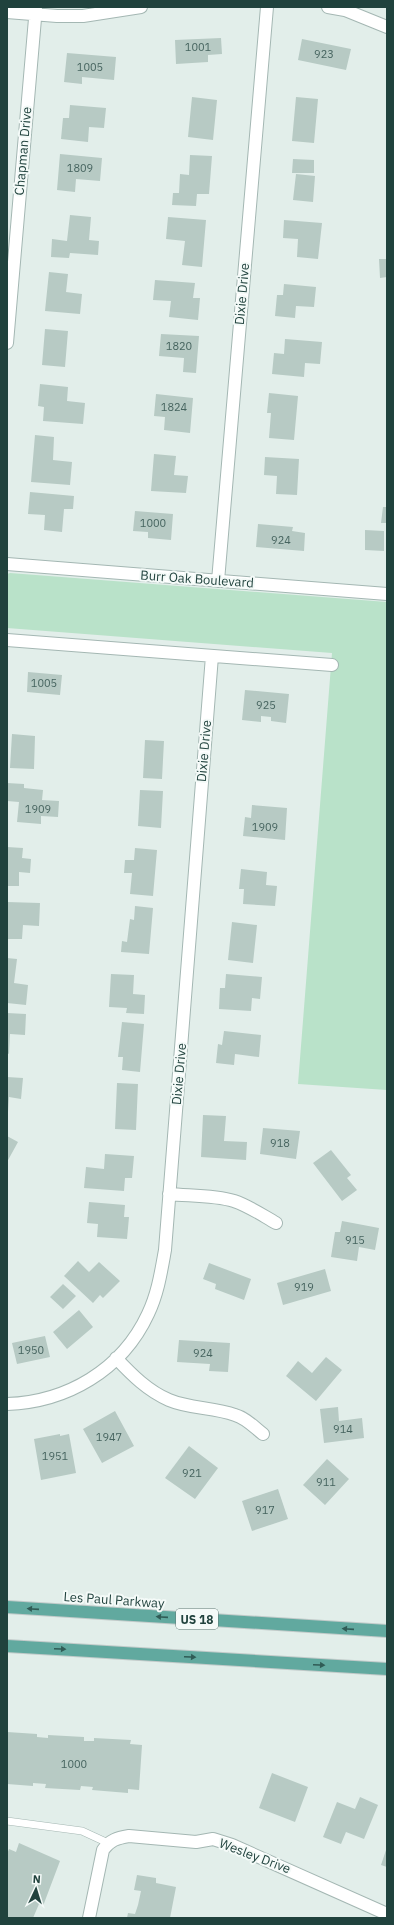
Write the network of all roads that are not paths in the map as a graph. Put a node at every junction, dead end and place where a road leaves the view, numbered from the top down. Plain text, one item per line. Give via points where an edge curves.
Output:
1 (141, 7) edge
2 (267, 7) edge
3 (328, 7) edge
4 (35, 11) edge
5 (7, 12) edge
6 (387, 27) edge
7 (7, 343) edge
8 (7, 564) edge
9 (218, 581) junction
10 (387, 594) edge
11 (7, 640) edge
12 (212, 656) junction
13 (332, 665) dead end
14 (169, 1194) junction
15 (276, 1223) dead end
16 (116, 1358) junction
17 (7, 1404) edge
18 (263, 1434) dead end
19 (7, 1607) edge
20 (387, 1631) edge
21 (7, 1646) edge
22 (387, 1669) edge
23 (7, 1821) edge
24 (108, 1843) junction
25 (382, 1914) edge
26 (89, 1918) edge

1 - 4 street via 83,16
2 - 9 street, Dixie Drive
3 - 6 street via 345,10
4 - 5 street
4 - 7 street, Chapman Drive
8 - 9 street, Burr Oak Boulevard
9 - 10 street, Burr Oak Boulevard
11 - 12 street
12 - 13 street
12 - 14 street, Dixie Drive
14 - 15 street via 234,1201
14 - 16 street, Dixie Drive via 160,1281 148,1314 133,1340
16 - 17 street, Dixie Drive via 98,1374 65,1393 24,1404
16 - 18 street via 138,1381 170,1401 194,1408 234,1414 245,1419
20 -> 19 main road, Les Paul Parkway / US 18
21 -> 22 main road
23 - 24 lane via 82,1831
24 - 25 street, Wesley Drive via 128,1836 196,1842 213,1839 232,1844 294,1871
24 - 26 street via 103,1850

